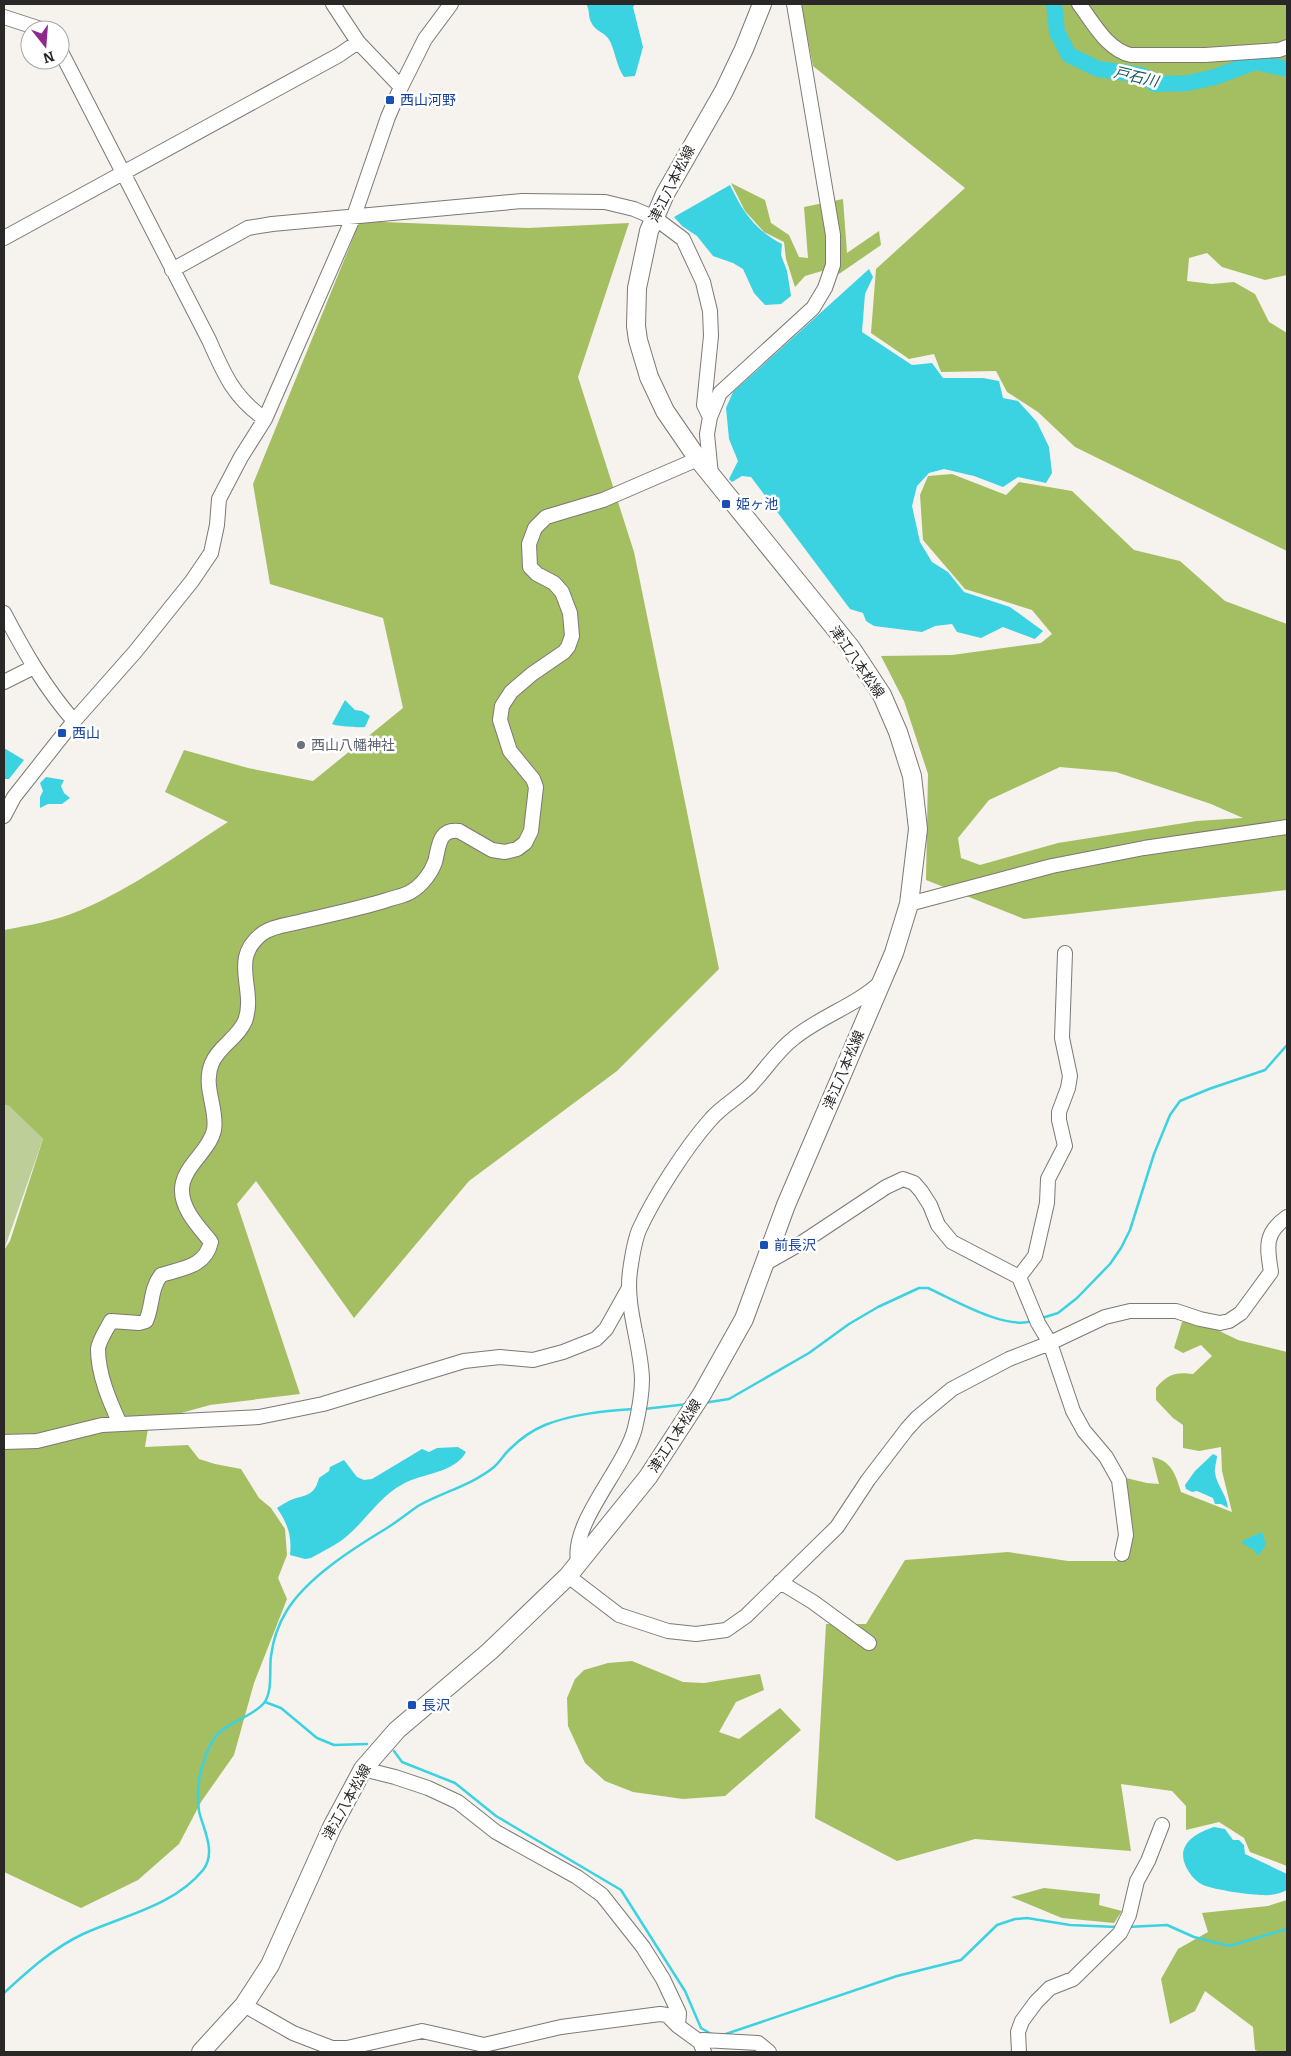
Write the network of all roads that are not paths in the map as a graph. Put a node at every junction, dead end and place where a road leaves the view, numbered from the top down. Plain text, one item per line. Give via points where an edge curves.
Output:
1 (333, 4) edge
2 (451, 4) edge
3 (762, 4) edge
4 (794, 4) edge
5 (1079, 4) edge
6 (4, 16) edge
7 (20, 22) edge
8 (358, 42) junction
9 (1287, 47) edge
10 (70, 69) edge
11 (401, 87) junction
12 (124, 173) junction
13 (354, 216) junction
14 (654, 218) junction
15 (4, 238) edge
16 (172, 270) junction
17 (710, 417) junction
18 (265, 418) junction
19 (698, 459) junction
20 (711, 475) junction
21 (4, 613) edge
22 (28, 670) dead end
23 (4, 682) edge
24 (74, 721) junction
25 (4, 816) edge
26 (1287, 827) edge
27 (909, 904) junction
28 (1066, 953) dead end
29 (882, 982) junction
30 (1287, 1217) edge
31 (766, 1263) junction
32 (1019, 1278) junction
33 (629, 1288) junction
34 (1050, 1343) junction
35 (120, 1424) junction
36 (4, 1442) edge
37 (1122, 1554) dead end
38 (578, 1561) junction
39 (568, 1576) junction
40 (780, 1582) junction
41 (870, 1643) dead end
42 (362, 1769) junction
43 (1162, 1824) dead end
44 (244, 2005) junction
45 (678, 2026) junction
46 (702, 2047) edge
47 (201, 2052) edge
48 (769, 2052) edge
49 (1019, 2052) edge

1 - 8 street
2 - 11 street via 425,39
3 - 14 main road, 津江八本松線 via 724,91
4 - 17 street via 833,235 833,265 813,308 720,393
5 - 9 street via 1120,53 1206,55
6 - 7 street
8 - 11 street
8 - 12 street
10 - 12 street
11 - 13 street
12 - 15 street
12 - 16 street
13 - 14 street via 522,201 605,202 634,208
13 - 16 street via 248,228
13 - 18 street
14 - 17 street via 682,239 703,282 710,311 711,336 704,405
14 - 19 main road, 津江八本松線 via 637,288 638,340 665,411
16 - 18 street via 225,378 250,409
17 - 20 street
18 - 24 street via 219,499 211,553 147,638
19 - 20 main road, 津江八本松線
19 - 35 street via 603,500 546,517 535,528 529,544 530,566 562,592 570,613 572,636 564,652 511,692 502,706 500,720 510,751 536,787 531,831 525,842 517,849 505,852 492,850 453,830 438,842 434,864 427,877 410,893 273,928 263,933 245,955 248,1001 245,1021 217,1053 211,1065 208,1085 214,1128 212,1137 190,1168 182,1187 182,1196 192,1218 211,1242 199,1263 161,1276 154,1289 151,1312 146,1321 112,1321 103,1336 98,1348 102,1371 107,1395
20 - 27 main road, 津江八本松線 via 851,648 885,702 912,776 918,829
21 - 24 street via 27,656 57,702
22 - 23 street
24 - 25 street via 14,797
26 - 27 street via 1144,848 1052,866
27 - 29 main road, 津江八本松線
28 - 32 street via 1062,1038 1070,1076 1059,1112 1065,1146 1048,1179 1047,1203 1035,1256
29 - 31 main road, 津江八本松線 via 786,1205
29 - 33 street via 868,994 795,1037 740,1096 712,1118 690,1146 639,1231
30 - 34 street via 1276,1225 1267,1246 1271,1272 1241,1314 1229,1321 1220,1323 1176,1311 1130,1311 1105,1318
31 - 32 street via 886,1186 904,1179 921,1191 938,1225 952,1242
31 - 38 main road, 津江八本松線 via 744,1320 702,1394 648,1477
32 - 34 street
33 - 35 street via 606,1330 596,1339 563,1352 533,1360 500,1356 464,1361 290,1412 259,1417
33 - 38 street via 642,1378 641,1399 627,1447 581,1532
34 - 37 street via 1073,1411 1119,1480 1126,1535
34 - 40 street via 976,1375 952,1389 922,1414 868,1480 837,1527
35 - 36 street via 102,1425 37,1441
38 - 39 main road, 津江八本松線
39 - 40 street via 619,1615 668,1632 696,1634 735,1625
39 - 42 main road, 津江八本松線 via 490,1651 397,1730
40 - 41 street via 814,1602
42 - 44 main road, 津江八本松線 via 332,1827 270,1965
42 - 45 street via 420,1785 458,1802 496,1832 577,1877 602,1895 643,1947 663,1979 679,2014
43 - 49 street via 1137,1880 1129,1915 1120,1933 1073,1980 1050,1988 1036,2002 1018,2032
44 - 45 street via 293,2033 332,2048 347,2048 422,2031 484,2045 561,2027 660,2014 667,2015
44 - 47 main road, 津江八本松線
45 - 46 street
46 - 48 street via 703,2040 758,2043

